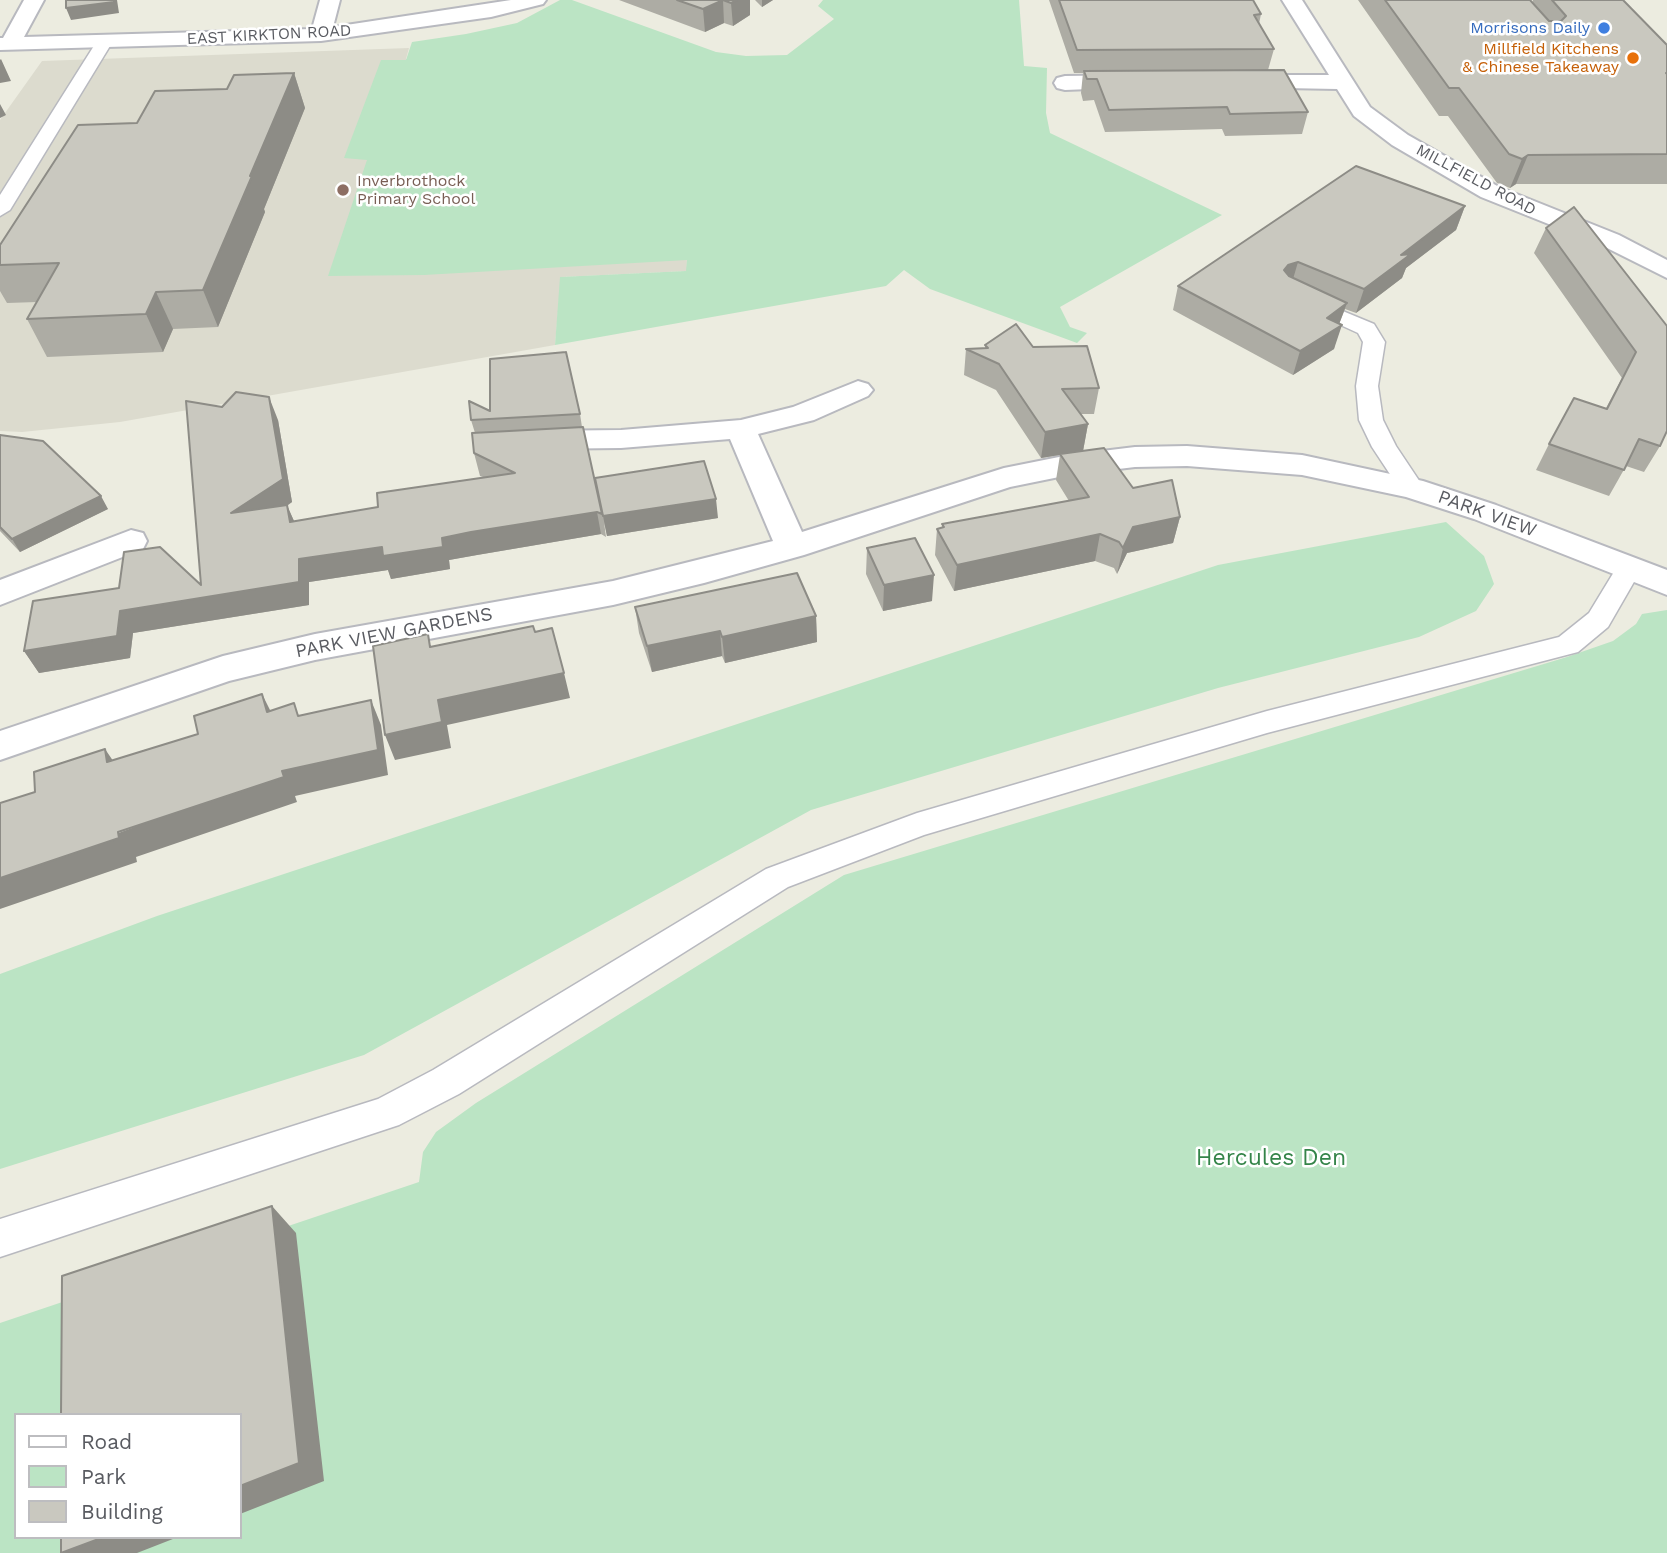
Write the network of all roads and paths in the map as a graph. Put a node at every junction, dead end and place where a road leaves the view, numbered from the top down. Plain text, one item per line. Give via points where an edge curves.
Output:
1 (34, 0) edge
2 (330, 0) edge
3 (536, 0) edge
4 (1292, 0) edge
5 (321, 35) junction
6 (105, 41) junction
7 (5, 44) edge
8 (1148, 82) edge
9 (1217, 82) edge
10 (1341, 82) junction
11 (1065, 83) dead end
12 (0, 209) edge
13 (1667, 270) edge
14 (1290, 295) edge
15 (858, 390) dead end
16 (741, 429) junction
17 (505, 441) edge
18 (1302, 466) joint
19 (1412, 488) junction
20 (131, 541) dead end
21 (792, 547) junction
22 (1629, 568) junction
23 (1667, 583) edge
24 (0, 593) edge
25 (1, 741) edge
26 (0, 1238) edge

1 - 7 street
2 - 5 street
3 - 5 street, EAST KIRKTON ROAD via 491,11
4 - 10 street, MILLFIELD ROAD
5 - 6 street, EAST KIRKTON ROAD
6 - 7 street, EAST KIRKTON ROAD
6 - 12 lane
8 - 11 street
9 - 10 street
10 - 13 street, MILLFIELD ROAD via 1362,111 1439,165
14 - 19 lane via 1366,330 1374,342 1367,386 1371,420
15 - 16 street via 803,414
16 - 17 street via 621,439
16 - 21 street
18 - 19 street, PARK VIEW
18 - 21 street, PARK VIEW GARDENS via 1187,456 1069,465 1004,478
19 - 22 street, PARK VIEW
20 - 24 street
21 - 25 street, PARK VIEW GARDENS via 613,593 315,647 223,669
22 - 23 street, PARK VIEW
22 - 26 lane via 1599,620 1568,645 1267,722 918,825 790,873 446,1082 386,1113

